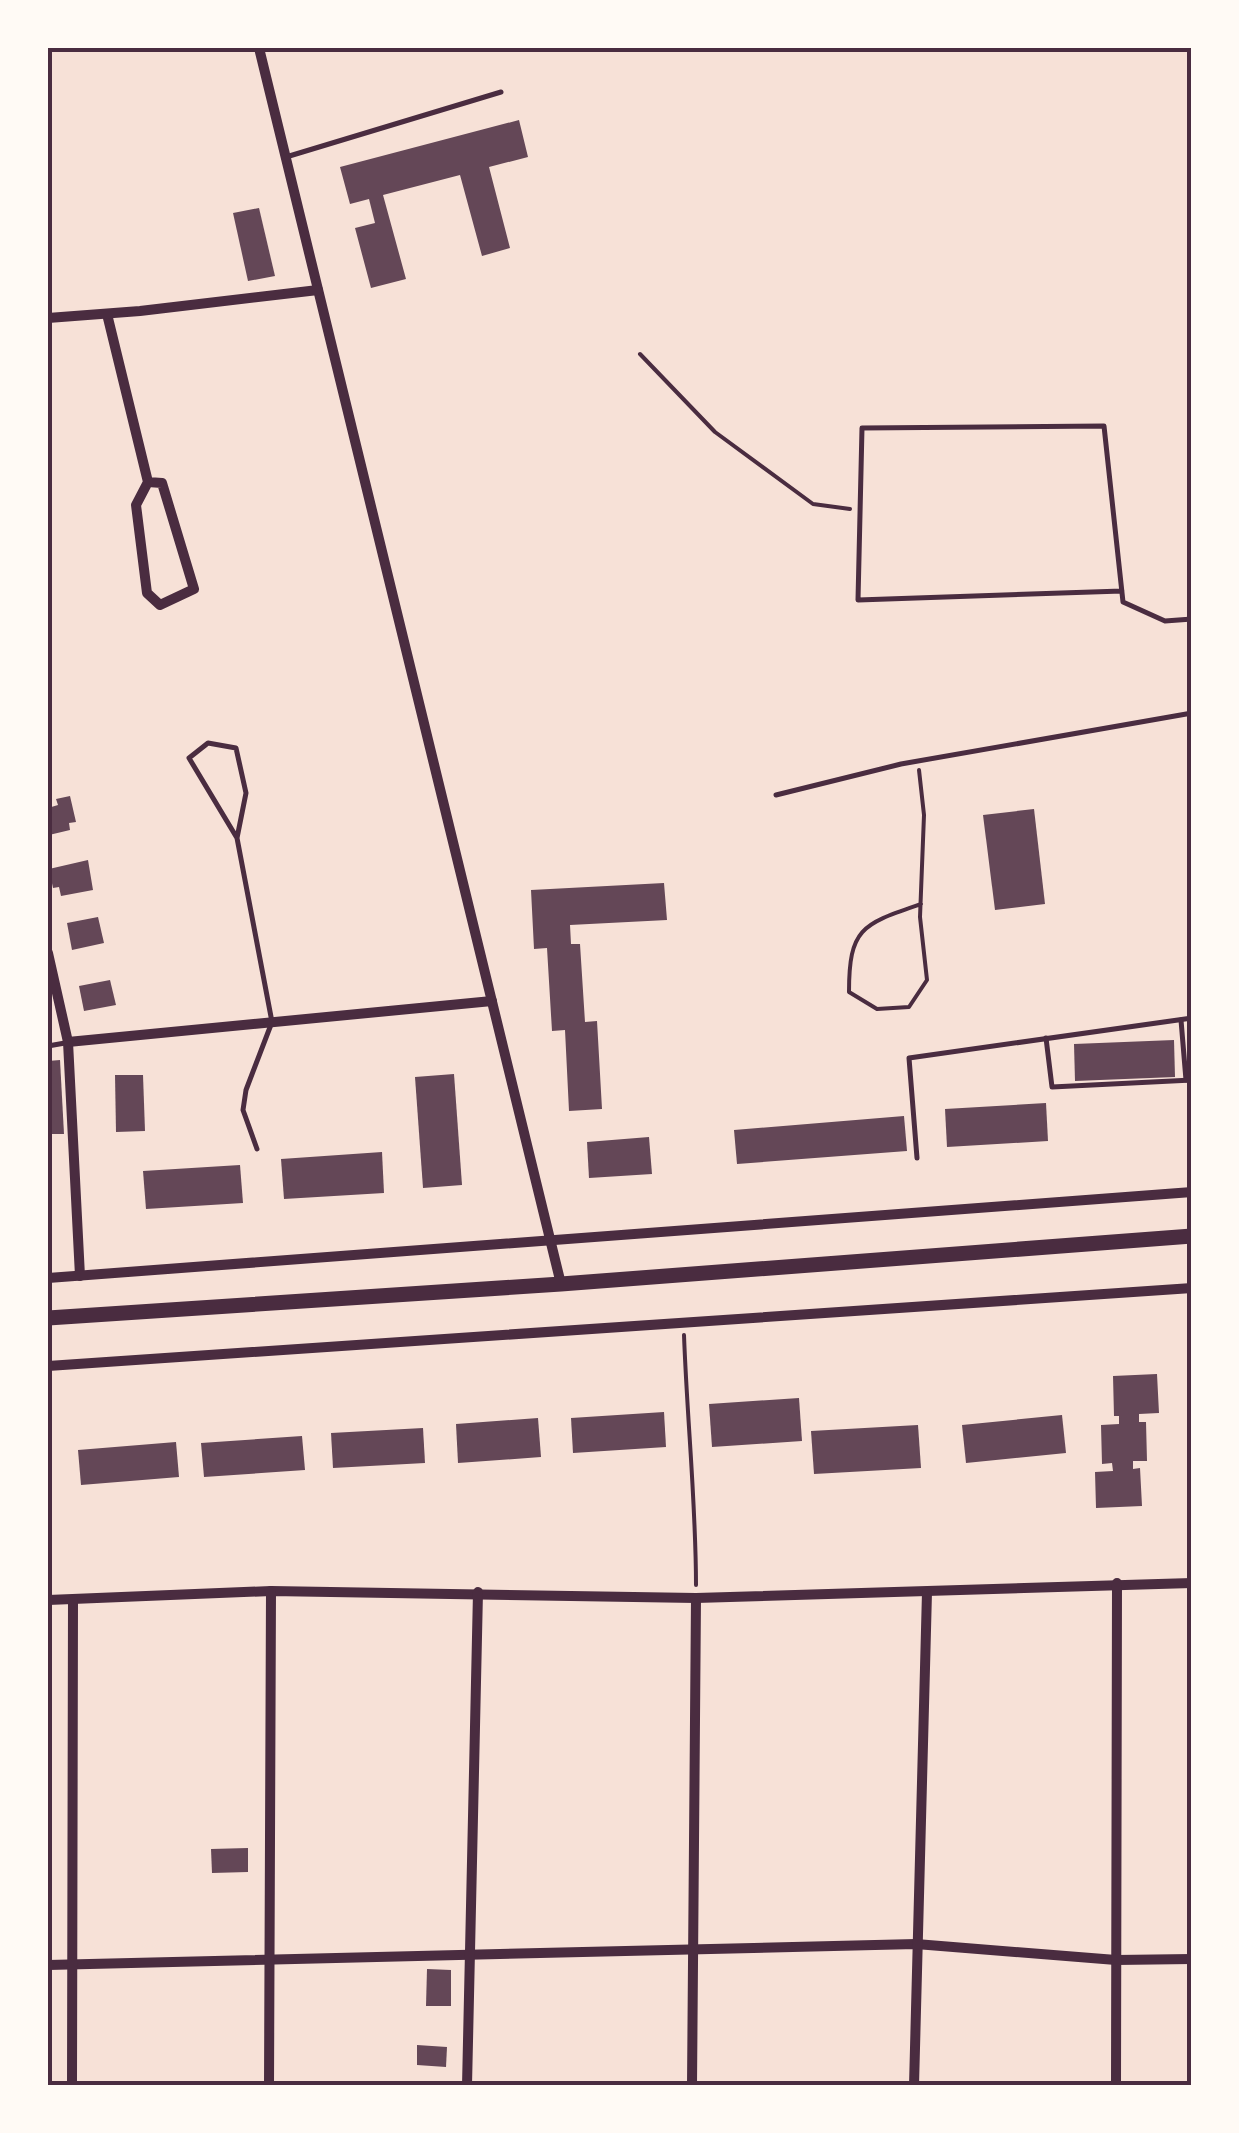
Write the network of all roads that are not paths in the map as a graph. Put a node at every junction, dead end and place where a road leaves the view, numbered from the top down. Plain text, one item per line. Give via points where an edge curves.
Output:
1 (259, 48) edge
2 (501, 92) dead end
3 (286, 157) junction
4 (318, 290) junction
5 (107, 314) junction
6 (48, 318) edge
7 (148, 482) junction
8 (1122, 591) junction
9 (1192, 619) edge
10 (1192, 713) edge
11 (776, 796) dead end
12 (238, 838) junction
13 (48, 952) edge
14 (492, 1000) junction
15 (1192, 1018) edge
16 (1182, 1020) junction
17 (272, 1022) junction
18 (1046, 1038) junction
19 (68, 1042) junction
20 (48, 1046) edge
21 (1189, 1080) edge
22 (257, 1149) dead end
23 (916, 1158) dead end
24 (1192, 1192) edge
25 (1192, 1236) edge
26 (550, 1240) junction
27 (80, 1276) junction
28 (48, 1278) edge
29 (561, 1284) junction
30 (1192, 1288) edge
31 (48, 1318) edge
32 (48, 1366) edge
33 (1192, 1582) edge
34 (1117, 1583) junction
35 (271, 1592) junction
36 (478, 1592) junction
37 (927, 1592) junction
38 (696, 1598) junction
39 (48, 1600) edge
40 (73, 1600) junction
41 (916, 1944) junction
42 (692, 1950) junction
43 (468, 1955) junction
44 (1192, 1959) edge
45 (269, 1960) junction
46 (1116, 1960) junction
47 (74, 1963) junction
48 (48, 1965) edge
49 (72, 2086) edge
50 (269, 2086) edge
51 (467, 2086) edge
52 (692, 2086) edge
53 (914, 2086) edge
54 (1116, 2086) edge

1 - 3 street
2 - 3 lane
3 - 4 street
4 - 5 street
4 - 14 street
5 - 6 street
5 - 7 street
7 - 7 street via 136,504 146,593 160,605 194,590 162,483
8 - 8 lane via 1104,426 862,428 858,600
8 - 9 lane via 1123,602 1165,621
10 - 11 lane via 918,761
12 - 12 lane via 188,758 208,743 236,748 246,793
12 - 17 lane
13 - 19 street
14 - 17 street
14 - 26 street
15 - 16 lane
16 - 18 lane
16 - 21 lane
17 - 19 street
17 - 22 lane via 244,1100
18 - 21 lane via 1052,1087
18 - 23 lane via 909,1058
19 - 20 lane
19 - 27 street
24 - 26 street
25 - 29 main road
26 - 27 street
26 - 29 street
27 - 28 street
29 - 31 main road
30 - 32 street
33 - 34 street
34 - 37 street
34 - 46 street
35 - 36 street
35 - 40 street
35 - 45 street
36 - 38 street
36 - 43 street
37 - 38 street
37 - 41 street
38 - 42 street
39 - 40 street
40 - 47 street
41 - 42 street
41 - 46 street
41 - 53 street
42 - 43 street
42 - 52 street
43 - 45 street
43 - 51 street
44 - 46 street
45 - 47 street
45 - 50 street
46 - 54 street
47 - 48 street
47 - 49 street

